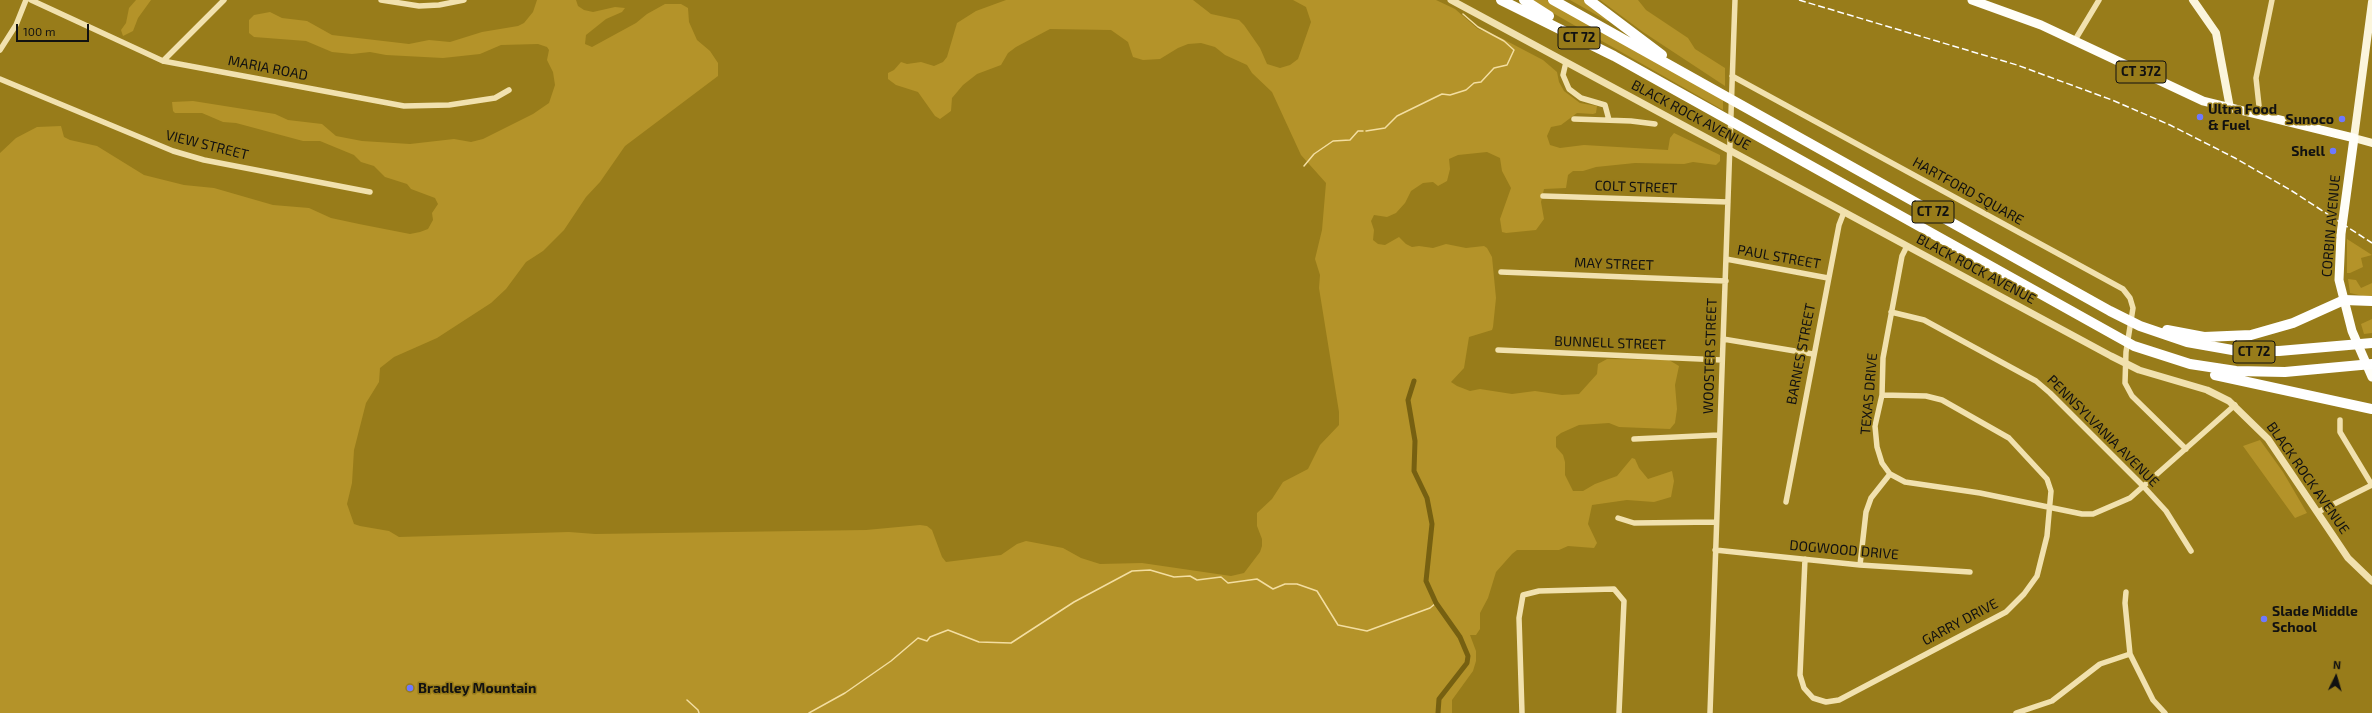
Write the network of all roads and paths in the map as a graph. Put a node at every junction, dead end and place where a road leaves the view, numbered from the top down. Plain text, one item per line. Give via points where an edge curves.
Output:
1 (26, 0) edge
2 (31, 0) edge
3 (224, 0) edge
4 (381, 0) edge
5 (464, 0) edge
6 (1451, 0) edge
7 (1502, 0) edge
8 (1524, 0) edge
9 (1553, 0) edge
10 (1589, 0) edge
11 (1735, 0) edge
12 (1972, 0) edge
13 (2099, 0) edge
14 (2193, 0) edge
15 (2272, 0) edge
16 (2372, 2) edge
17 (2075, 40) junction
18 (0, 50) edge
19 (163, 61) junction
20 (1566, 62) junction
21 (1732, 76) junction
22 (0, 79) edge
23 (1656, 79) junction
24 (1703, 83) junction
25 (509, 90) dead end
26 (2230, 108) junction
27 (2260, 115) junction
28 (1574, 119) dead end
29 (1609, 120) junction
30 (1655, 124) dead end
31 (2354, 138) junction
32 (2372, 143) edge
33 (1730, 150) junction
34 (370, 192) dead end
35 (1543, 196) dead end
36 (1728, 202) junction
37 (1844, 212) junction
38 (1907, 246) junction
39 (1726, 259) junction
40 (1501, 272) dead end
41 (1828, 278) junction
42 (1726, 281) junction
43 (2343, 300) junction
44 (2372, 301) edge
45 (1891, 312) junction
46 (2140, 324) junction
47 (1723, 339) junction
48 (2372, 343) edge
49 (2140, 348) junction
50 (1498, 350) dead end
51 (1813, 354) junction
52 (1722, 360) junction
53 (2126, 364) junction
54 (2372, 364) edge
55 (2372, 376) edge
56 (1882, 395) junction
57 (2235, 406) junction
58 (2372, 409) edge
59 (2340, 420) dead end
60 (1719, 435) junction
61 (1634, 439) dead end
62 (2186, 449) junction
63 (1890, 474) junction
64 (2372, 485) edge
65 (2144, 487) junction
66 (1786, 502) dead end
67 (2050, 507) junction
68 (2318, 512) junction
69 (1618, 518) dead end
70 (1716, 522) junction
71 (1715, 550) junction
72 (2191, 551) dead end
73 (1805, 559) junction
74 (1860, 565) junction
75 (1970, 572) dead end
76 (2372, 581) edge
77 (2126, 592) dead end
78 (2130, 654) junction
79 (1522, 713) edge
80 (1619, 713) edge
81 (1710, 713) edge
82 (2016, 713) edge
83 (2165, 713) edge

1 - 18 street via 16,25
2 - 19 street, MARIA ROAD
3 - 19 street
4 - 5 street via 419,6
6 - 20 street, BLACK ROCK AVENUE
7 - 23 highway, CT 72
8 - 23 highway via 1634,63
9 - 24 highway, CT 72
10 - 24 highway
11 - 21 street, WOOSTER STREET
12 - 17 main road, CT 372
13 - 17 street
14 - 26 main road via 2216,33
15 - 27 street via 2256,78
16 - 31 main road, CORBIN AVENUE
17 - 26 main road, CT 372 via 2194,98
19 - 25 street, MARIA ROAD via 404,106 449,105 495,98
20 - 29 street via 1563,75 1569,89 1581,98 1605,105
20 - 33 street, BLACK ROCK AVENUE
21 - 33 street, WOOSTER STREET
21 - 53 street, HARTFORD SQUARE via 2123,289 2130,298 2133,308
22 - 34 street, VIEW STREET via 172,151 204,160
23 - 49 highway, CT 72
24 - 46 highway, CT 72 via 2092,302
26 - 27 main road, CT 372
27 - 31 main road, CT 372
28 - 29 street
29 - 30 street
31 - 32 main road
31 - 43 main road, CORBIN AVENUE via 2341,234 2339,270
33 - 36 street, WOOSTER STREET
33 - 37 street, BLACK ROCK AVENUE
35 - 36 street, COLT STREET
36 - 39 street, WOOSTER STREET
37 - 38 street, BLACK ROCK AVENUE
37 - 41 street, BARNES STREET
38 - 45 street, TEXAS DRIVE via 1902,256
38 - 53 street, BLACK ROCK AVENUE
39 - 41 street, PAUL STREET
39 - 42 street, WOOSTER STREET
40 - 42 street, MAY STREET
41 - 51 street, BARNES STREET
42 - 47 street, WOOSTER STREET
43 - 44 highway
43 - 46 highway via 2288,325 2243,336 2193,336
43 - 55 main road, CORBIN AVENUE via 2352,332
45 - 56 street, TEXAS DRIVE via 1883,358
45 - 65 street, PENNSYLVANIA AVENUE via 1924,320 2036,381
46 - 48 highway, CT 72 via 2183,341 2238,351 2279,351
47 - 51 street
47 - 52 street, WOOSTER STREET
49 - 54 highway, CT 72 via 2195,365 2248,372
49 - 58 highway via 2161,361 2184,368
50 - 52 street, BUNNELL STREET
51 - 66 street, BARNES STREET
52 - 60 street, WOOSTER STREET
53 - 57 street, BLACK ROCK AVENUE via 2163,379 2207,390
53 - 62 street, HARTFORD SQUARE via 2125,383 2132,396
56 - 63 street, TEXAS DRIVE via 1875,426 1877,447 1882,463
56 - 67 street, GARRY DRIVE via 1926,396 1942,400 2009,438 2047,479 2051,491
57 - 62 street
57 - 68 street, BLACK ROCK AVENUE via 2268,439
59 - 64 street via 2340,432
60 - 61 street
60 - 70 street, WOOSTER STREET
62 - 65 street
63 - 67 street via 1905,482 1924,486 1980,493
63 - 74 street via 1871,498 1866,512
64 - 68 street
65 - 67 street via 2130,498 2093,514
65 - 72 street, PENNSYLVANIA AVENUE via 2166,511
67 - 73 street, GARRY DRIVE via 2048,536 2036,576 2024,594 2006,612 1839,700 1826,702 1813,698 1804,688 1800,675
68 - 76 street, BLACK ROCK AVENUE via 2348,558
69 - 70 street via 1634,523
70 - 71 street, WOOSTER STREET
71 - 73 street, DOGWOOD DRIVE
71 - 81 street, WOOSTER STREET
73 - 74 street, DOGWOOD DRIVE
74 - 75 street, DOGWOOD DRIVE
77 - 78 street
78 - 82 street via 2100,664 2052,701
78 - 83 street via 2153,700
79 - 80 street via 1522,595 1539,591 1614,589 1624,601

